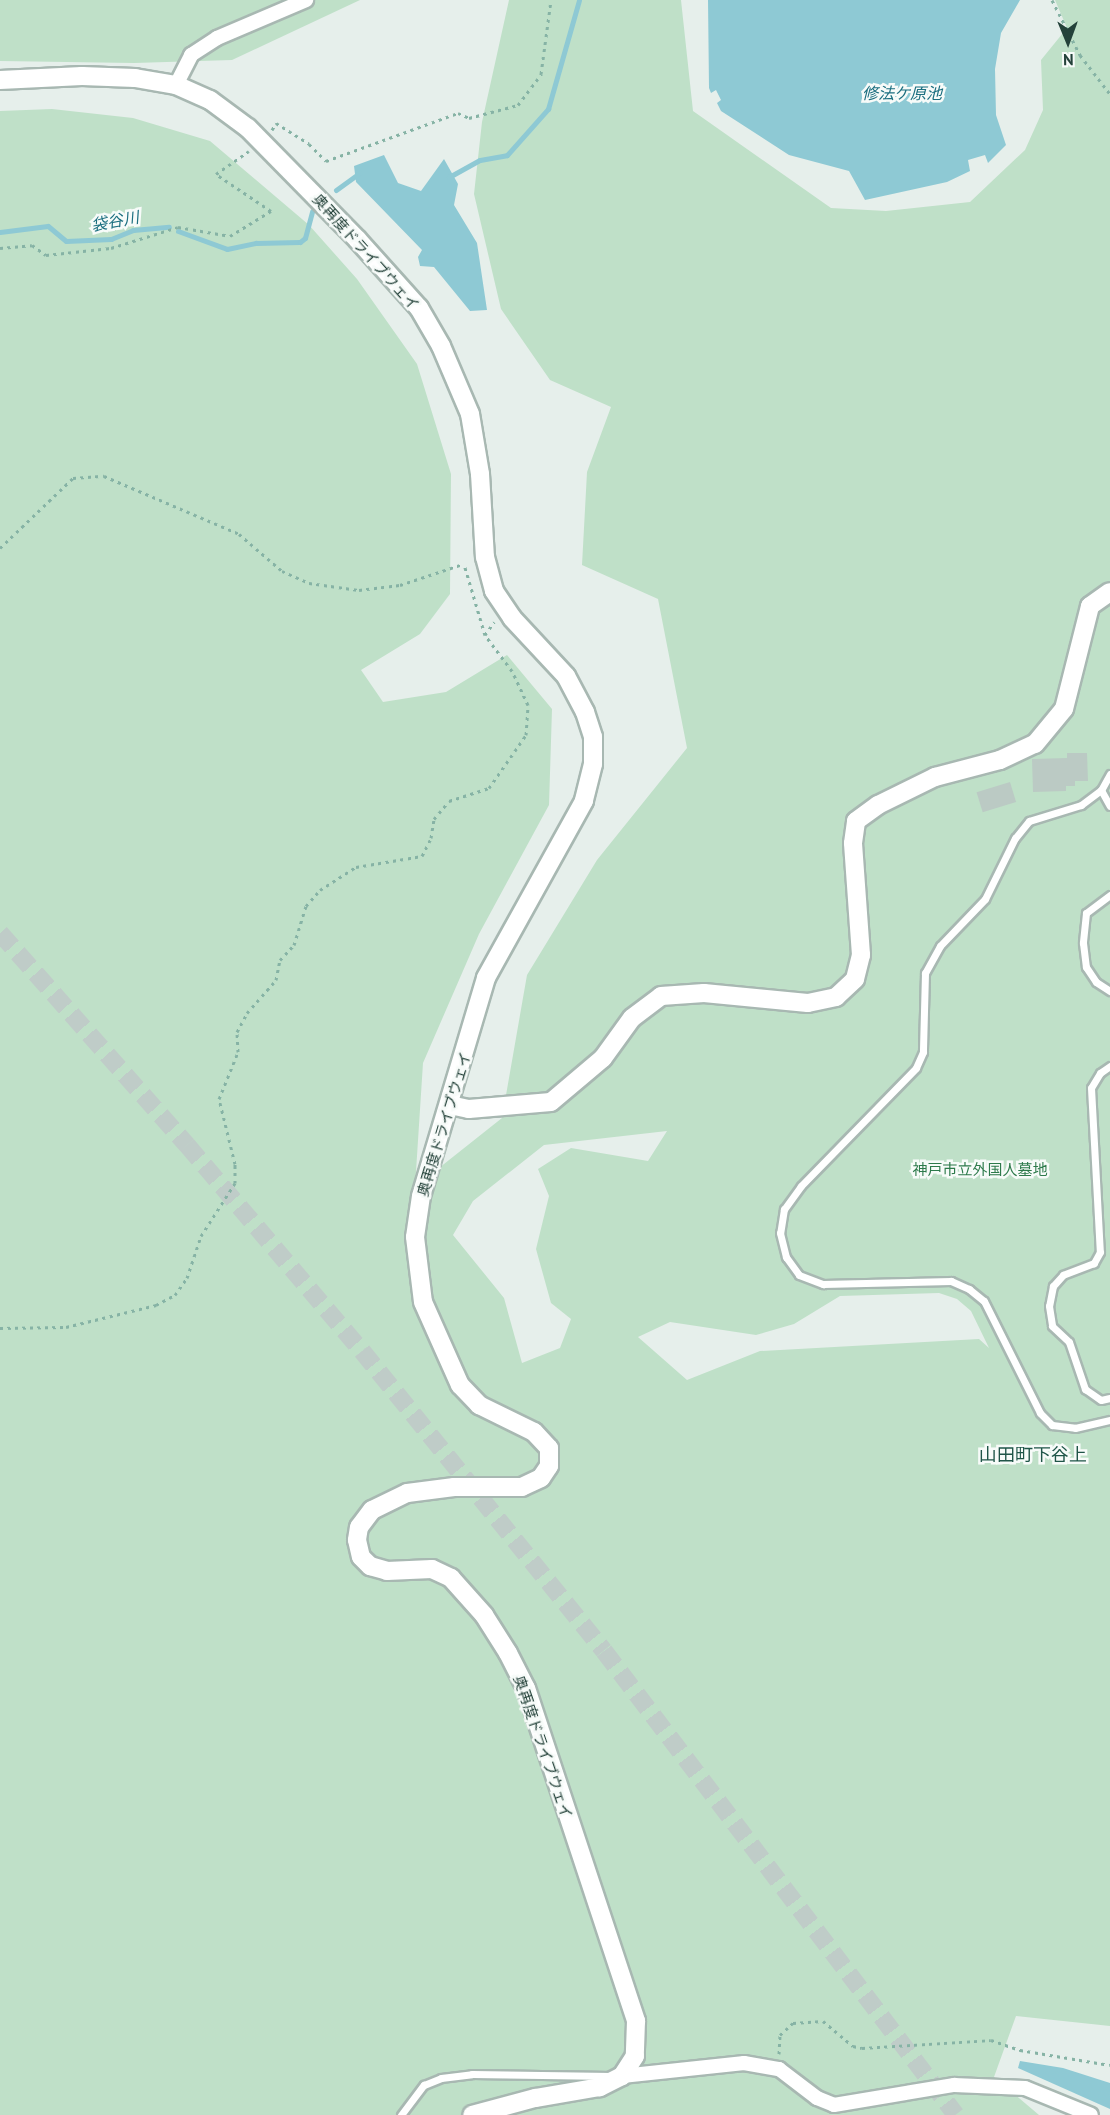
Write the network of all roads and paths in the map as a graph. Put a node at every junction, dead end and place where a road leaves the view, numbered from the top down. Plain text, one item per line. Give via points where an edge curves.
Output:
1 (306, 0) edge
2 (551, 0) edge
3 (1052, 0) edge
4 (0, 80) edge
5 (176, 85) junction
6 (1110, 94) edge
7 (268, 136) dead end
8 (258, 145) dead end
9 (0, 248) edge
10 (0, 548) edge
11 (485, 557) junction
12 (464, 564) junction
13 (1110, 592) edge
14 (1110, 774) edge
15 (1101, 790) junction
16 (1110, 806) edge
17 (1110, 895) edge
18 (1110, 991) edge
19 (1110, 1066) edge
20 (450, 1105) junction
21 (0, 1328) edge
22 (1110, 1398) edge
23 (1110, 1420) edge
24 (1110, 2065) edge
25 (779, 2069) junction
26 (622, 2076) junction
27 (400, 2115) edge
28 (472, 2115) edge
29 (1091, 2115) edge

1 - 5 street via 217,38 191,55
2 - 7 path via 541,74 518,105 469,118 458,113 326,161 309,144 276,123
3 - 6 path via 1080,55
4 - 5 street, 奥再度ドライブウェイ via 82,76 135,78
5 - 11 street, 奥再度ドライブウェイ via 210,100 248,128 419,308 441,346 470,414 480,474
8 - 9 path via 216,174 271,211 230,236 178,226 100,249 46,255 32,245
10 - 12 path via 73,478 104,476 239,534 282,571 309,582 359,590 400,585
11 - 12 path
11 - 20 street, 奥再度ドライブウェイ via 494,591 512,618 566,676 585,712 593,737 593,764 584,801 563,845 486,978
12 - 21 path via 485,635 512,671 528,705 526,735 489,788 449,801 434,819 431,838 422,856 356,867 321,890 306,906 294,945 280,960 276,980 247,1013 237,1032 238,1052 219,1099 235,1164 235,1183 201,1236 187,1278 176,1294 156,1305 66,1327
13 - 20 street via 1090,606 1064,709 1035,744 1000,760 935,777 878,805 856,821 853,843 861,955 855,979 836,997 808,1003 704,993 661,996 632,1018 603,1058 551,1102 469,1109
14 - 15 lane
15 - 16 lane
15 - 23 lane via 1081,805 1029,821 1015,838 985,899 940,946 925,973 923,1052 916,1068 801,1186 784,1209 780,1233 786,1257 799,1275 823,1284 951,1281 969,1289 984,1300 1040,1413 1052,1425 1075,1428
17 - 18 lane via 1086,913 1083,943 1086,967 1096,982
19 - 22 lane via 1091,1088 1100,1252 1094,1263 1063,1275 1053,1286 1048,1306 1052,1326 1069,1342 1085,1389 1101,1400
20 - 26 street, 奥再度ドライブウェイ via 421,1196 415,1237 423,1302 460,1385 479,1405 534,1432 549,1448 549,1466 541,1478 522,1487 407,1492 372,1510 359,1527 357,1540 361,1557 370,1566 387,1571 432,1569 451,1578 484,1615 526,1688 636,2021 635,2056
24 - 25 path via 1020,2050 991,2040 862,2048 853,2046 823,2021 793,2023 780,2035
25 - 26 street via 744,2063
25 - 29 street via 817,2098 834,2104 954,2085 1025,2088
26 - 27 lane via 472,2074 441,2078 424,2085
26 - 28 street via 600,2087 535,2098

